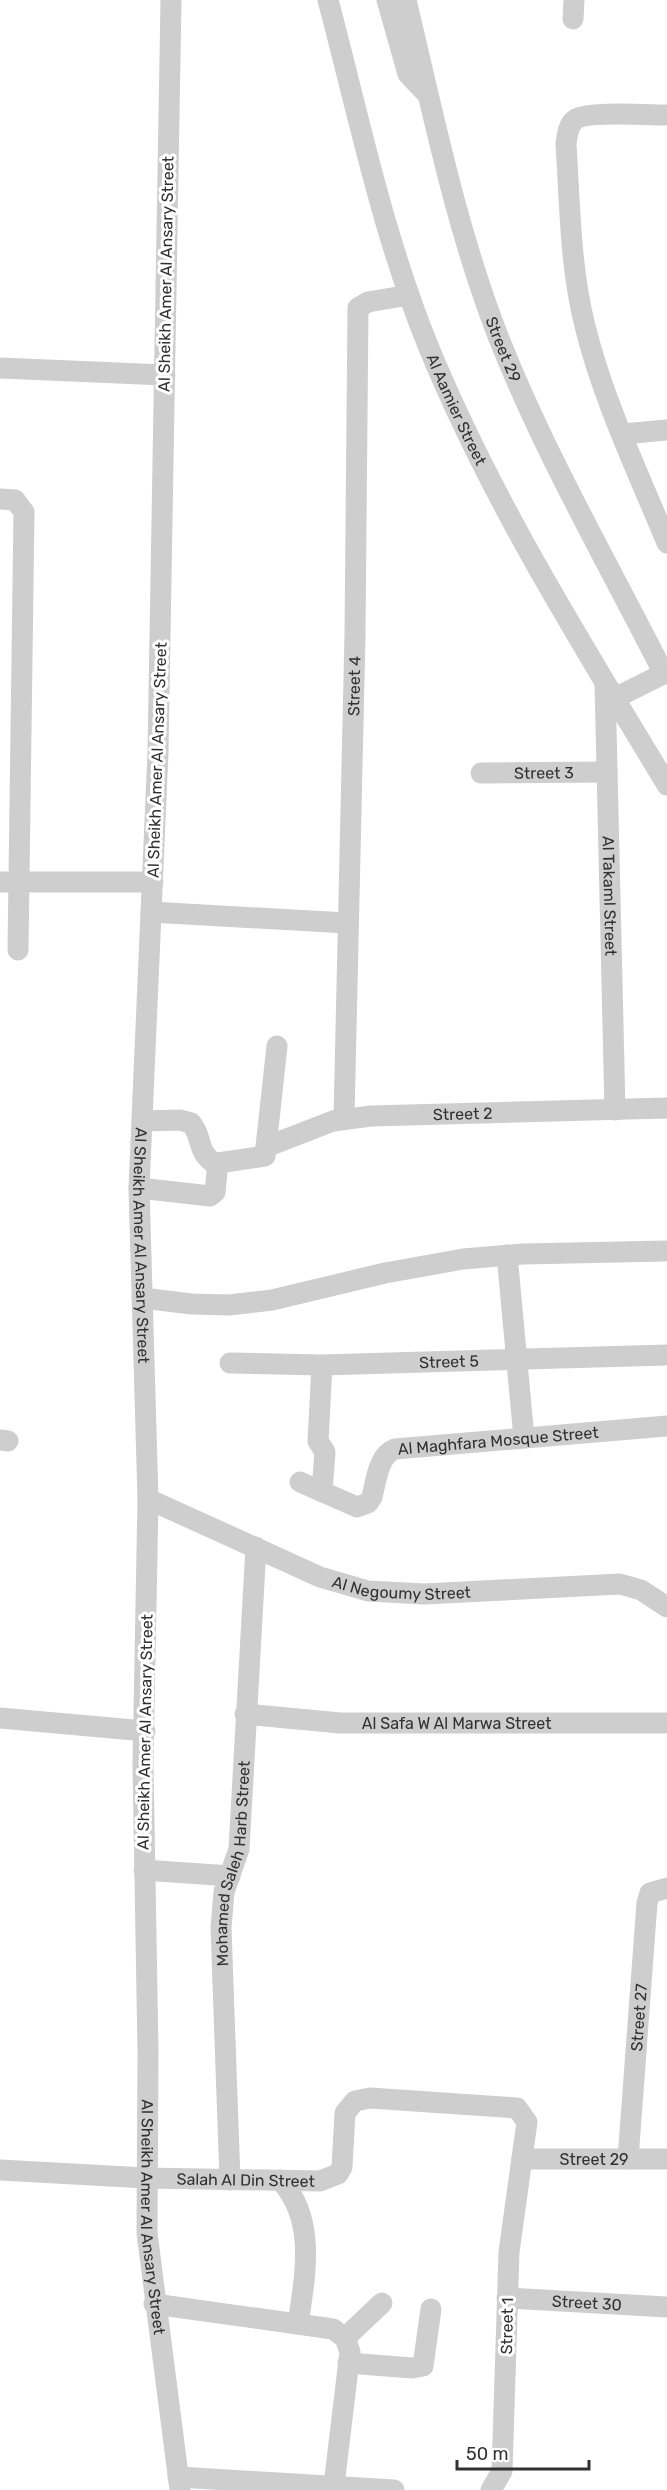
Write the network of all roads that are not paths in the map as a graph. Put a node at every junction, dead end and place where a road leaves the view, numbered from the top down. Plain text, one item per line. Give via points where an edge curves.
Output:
1 (171, 0) edge
2 (328, 0) edge
3 (387, 0) edge
4 (406, 0) edge
5 (429, 96) junction
6 (667, 115) edge
7 (409, 294) junction
8 (0, 368) edge
9 (165, 375) junction
10 (667, 430) edge
11 (623, 434) junction
12 (0, 499) edge
13 (661, 512) edge
14 (667, 543) edge
15 (666, 673) edge
16 (610, 689) junction
17 (607, 772) junction
18 (481, 773) dead end
19 (667, 785) edge
20 (10, 882) edge
21 (153, 882) junction
22 (152, 912) junction
23 (347, 923) junction
24 (18, 950) dead end
25 (277, 1046) dead end
26 (667, 1108) edge
27 (615, 1110) junction
28 (344, 1118) junction
29 (144, 1121) junction
30 (266, 1147) junction
31 (217, 1165) junction
32 (140, 1188) junction
33 (667, 1251) edge
34 (507, 1256) junction
35 (142, 1298) junction
36 (667, 1355) edge
37 (518, 1360) junction
38 (230, 1363) dead end
39 (322, 1365) junction
40 (667, 1426) edge
41 (524, 1438) junction
42 (300, 1482) dead end
43 (322, 1492) junction
44 (148, 1498) junction
45 (256, 1547) junction
46 (667, 1607) edge
47 (245, 1714) junction
48 (0, 1718) edge
49 (667, 1723) edge
50 (145, 1731) junction
51 (144, 1870) junction
52 (230, 1876) junction
53 (667, 1888) edge
54 (522, 2159) junction
55 (628, 2159) junction
56 (667, 2159) edge
57 (0, 2170) edge
58 (146, 2178) junction
59 (230, 2180) junction
60 (280, 2180) junction
61 (507, 2298) junction
62 (381, 2303) dead end
63 (154, 2304) junction
64 (667, 2307) edge
65 (431, 2309) dead end
66 (298, 2324) junction
67 (345, 2338) junction
68 (348, 2363) junction
69 (179, 2484) edge
70 (334, 2485) junction
71 (288, 2486) edge
72 (394, 2490) edge
73 (491, 2490) edge

1 - 9 street, Al Sheikh Amer Al Ansary Street
2 - 7 street, Al Aamier Street via 389,235
3 - 5 street via 408,74
4 - 5 street, Street 29
5 - 15 street, Street 29 via 461,224 498,336 547,444
6 - 11 street via 591,115 576,119 569,128 566,144 582,314 593,356
7 - 16 street, Al Aamier Street via 471,441
7 - 23 street, Street 4 via 368,302 358,308
8 - 9 street
9 - 21 street, Al Sheikh Amer Al Ansary Street
10 - 11 street
11 - 13 street
12 - 20 street via 15,500 24,512
13 - 14 street
15 - 16 street
16 - 17 street, Al Takaml Street
16 - 19 street, Al Aamier Street
17 - 18 street, Street 3
17 - 27 street, Al Takaml Street
20 - 21 street
20 - 24 street
21 - 22 street, Al Sheikh Amer Al Ansary Street
22 - 23 street
22 - 29 street, Al Sheikh Amer Al Ansary Street
23 - 28 street, Street 4
25 - 30 street
26 - 27 street, Street 2
27 - 28 street, Street 2
28 - 30 street, Street 2
29 - 31 street via 191,1123 204,1155
29 - 32 street, Al Sheikh Amer Al Ansary Street
30 - 31 street, Street 2 via 265,1156 260,1159
31 - 32 street via 215,1192 210,1196
32 - 35 street, Al Sheikh Amer Al Ansary Street
33 - 34 street
34 - 35 street via 462,1259 272,1300 229,1305
34 - 37 street
35 - 44 street, Al Sheikh Amer Al Ansary Street
36 - 37 street, Street 5
37 - 39 street, Street 5
37 - 41 street
38 - 39 street, Street 5
39 - 43 street via 318,1441 325,1452
40 - 41 street, Al Maghfara Mosque Street
41 - 43 street, Al Maghfara Mosque Street via 390,1451 382,1461 372,1497 363,1506 351,1506
42 - 43 street, Al Maghfara Mosque Street
44 - 45 street, Al Negoumy Street
44 - 50 street, Al Sheikh Amer Al Ansary Street
45 - 46 street, Al Negoumy Street via 320,1577 368,1591 424,1594 620,1584 641,1590
45 - 47 street, Mohamed Saleh Harb Street
47 - 49 street, Al Safa W Al Marwa Street via 340,1723
47 - 52 street, Mohamed Saleh Harb Street via 239,1849
48 - 50 street
50 - 51 street, Al Sheikh Amer Al Ansary Street
51 - 52 street
51 - 58 street, Al Sheikh Amer Al Ansary Street
52 - 59 street, Mohamed Saleh Harb Street via 224,1892 221,1928
53 - 55 street, Street 27 via 650,1893 646,1903
54 - 55 street, Street 29
54 - 60 street, Salah Al Din Street via 527,2122 517,2108 362,2098 345,2113 344,2160 338,2174 320,2181
54 - 61 street, Street 1 via 510,2240
55 - 56 street, Street 29
57 - 58 street, Salah Al Din Street
58 - 59 street, Salah Al Din Street
58 - 63 street, Al Sheikh Amer Al Ansary Street
59 - 60 street, Salah Al Din Street
60 - 66 street via 298,2204 305,2236
61 - 64 street, Street 30
61 - 73 street, Street 1 via 502,2471
62 - 67 street
63 - 66 street
63 - 69 street, Al Sheikh Amer Al Ansary Street
65 - 68 street via 423,2366
66 - 67 street via 333,2330
67 - 68 street via 350,2352
68 - 70 street
69 - 71 street
70 - 71 street
70 - 72 street

